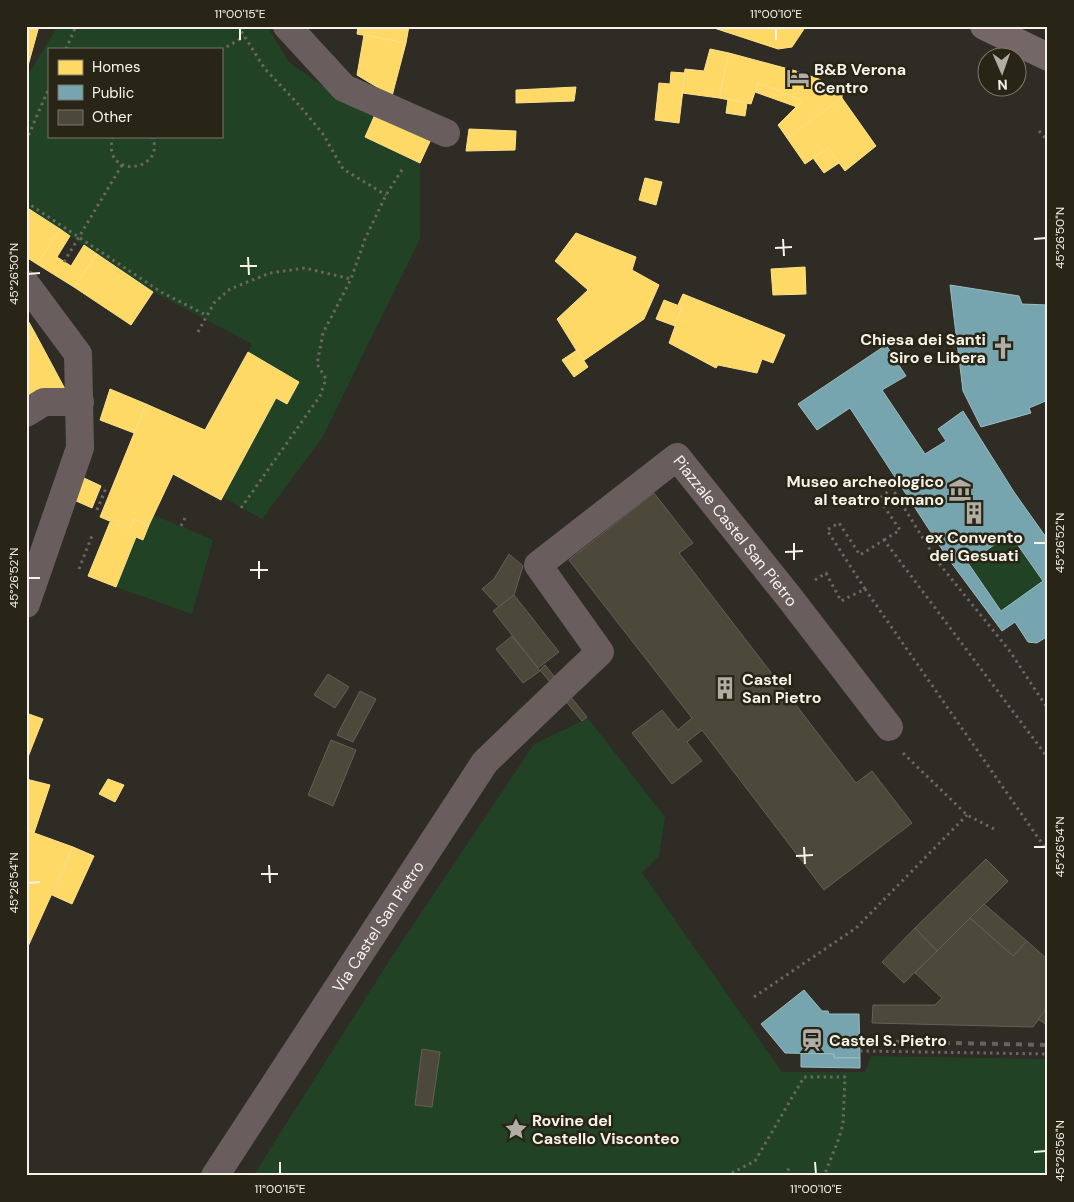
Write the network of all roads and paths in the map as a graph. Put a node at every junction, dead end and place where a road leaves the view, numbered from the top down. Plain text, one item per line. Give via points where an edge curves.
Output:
1 (76, 26) edge
2 (238, 26) edge
3 (287, 26) edge
4 (984, 26) edge
5 (244, 37) junction
6 (66, 48) edge
7 (222, 49) edge
8 (1048, 57) edge
9 (48, 90) edge
10 (1040, 131) dead end
11 (446, 133) dead end
12 (112, 138) edge
13 (152, 138) edge
14 (26, 141) edge
15 (1048, 141) edge
16 (122, 165) junction
17 (403, 168) dead end
18 (386, 196) junction
19 (26, 202) edge
20 (79, 238) junction
21 (64, 262) dead end
22 (350, 280) junction
23 (26, 284) edge
24 (206, 315) junction
25 (198, 332) dead end
26 (80, 402) junction
27 (26, 413) edge
28 (106, 488) dead end
29 (241, 508) dead end
30 (97, 510) dead end
31 (184, 518) dead end
32 (181, 526) dead end
33 (93, 533) dead end
34 (884, 540) junction
35 (79, 569) dead end
36 (864, 589) junction
37 (841, 602) dead end
38 (26, 604) edge
39 (560, 689) joint
40 (1048, 709) edge
41 (889, 727) joint
42 (1048, 758) edge
43 (967, 814) junction
44 (994, 829) dead end
45 (1048, 852) edge
46 (754, 997) dead end
47 (860, 1051) dead end
48 (1048, 1054) edge
49 (790, 1167) dead end
50 (215, 1176) edge
51 (726, 1176) edge
52 (784, 1176) edge
53 (824, 1176) edge

1 - 6 path
2 - 5 path
3 - 11 street via 344,88
4 - 8 main road
5 - 7 path
5 - 18 path via 265,69 323,134 343,169
9 - 14 path
10 - 15 path
12 - 16 path via 112,151
13 - 16 path via 152,156 146,162 139,166
16 - 20 path
17 - 18 path
18 - 22 path via 364,239
19 - 20 path
20 - 21 path
20 - 24 path via 161,292
22 - 24 path via 305,268 270,273 230,289
22 - 29 path via 324,333 317,364 326,380 320,396
23 - 26 street via 78,354
24 - 25 path
26 - 27 street via 44,402
26 - 38 street via 80,448
28 - 30 path
31 - 32 path
33 - 35 path
34 - 36 path via 860,555 839,523 827,530
34 - 40 path via 900,530 879,499 892,488 937,561 1009,650
34 - 42 path
36 - 37 path
36 - 45 path
39 - 41 street, Piazzale Castel San Pietro via 600,652 538,566 677,456
39 - 50 street, Via Castel San Pietro via 485,762
41 - 43 path via 893,744
43 - 44 path
43 - 46 path via 856,928
47 - 48 path
49 - 52 path
51 - 53 path via 755,1161 804,1077 845,1078 843,1124

